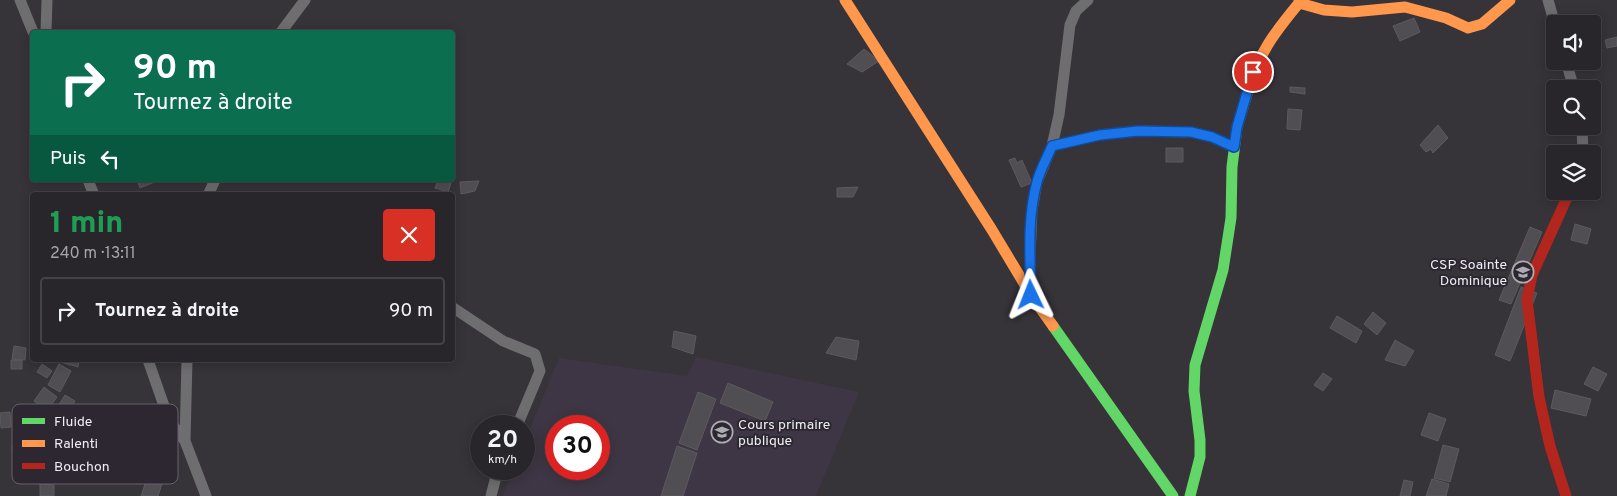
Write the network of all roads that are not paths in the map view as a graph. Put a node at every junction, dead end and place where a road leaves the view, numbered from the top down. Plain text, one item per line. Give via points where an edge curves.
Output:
1 (20, 0) edge
2 (47, 0) edge
3 (305, 0) edge
4 (845, 0) edge
5 (1088, 0) edge
6 (1510, 0) edge
7 (1548, 0) edge
8 (1299, 2) edge
9 (1552, 15) edge
10 (31, 30) edge
11 (46, 30) edge
12 (282, 30) edge
13 (1052, 146) junction
14 (1234, 147) junction
15 (1566, 200) edge
16 (1031, 295) junction
17 (455, 309) edge
18 (149, 362) edge
19 (187, 362) edge
20 (163, 404) edge
21 (522, 415) edge
22 (178, 432) edge
23 (185, 441) junction
24 (495, 480) edge
25 (206, 496) edge
26 (491, 496) edge
27 (1173, 496) edge
28 (1190, 496) edge
29 (1566, 496) edge

1 - 10 street
2 - 11 street
3 - 12 street
4 - 16 street
5 - 13 street via 1076,11 1070,25
6 - 8 street via 1482,24 1468,28 1446,18 1405,8 1352,12 1324,10
7 - 9 street
8 - 14 street via 1271,37 1253,72
13 - 14 street via 1100,135 1138,131 1191,132
13 - 16 street via 1037,182 1032,210
14 - 28 street via 1231,218 1223,270 1195,365 1200,457
15 - 29 street via 1532,275 1527,300 1539,397
16 - 27 street
17 - 21 street via 503,340 535,354 540,371
18 - 20 street
19 - 23 street
22 - 23 street
23 - 25 street
24 - 26 street

